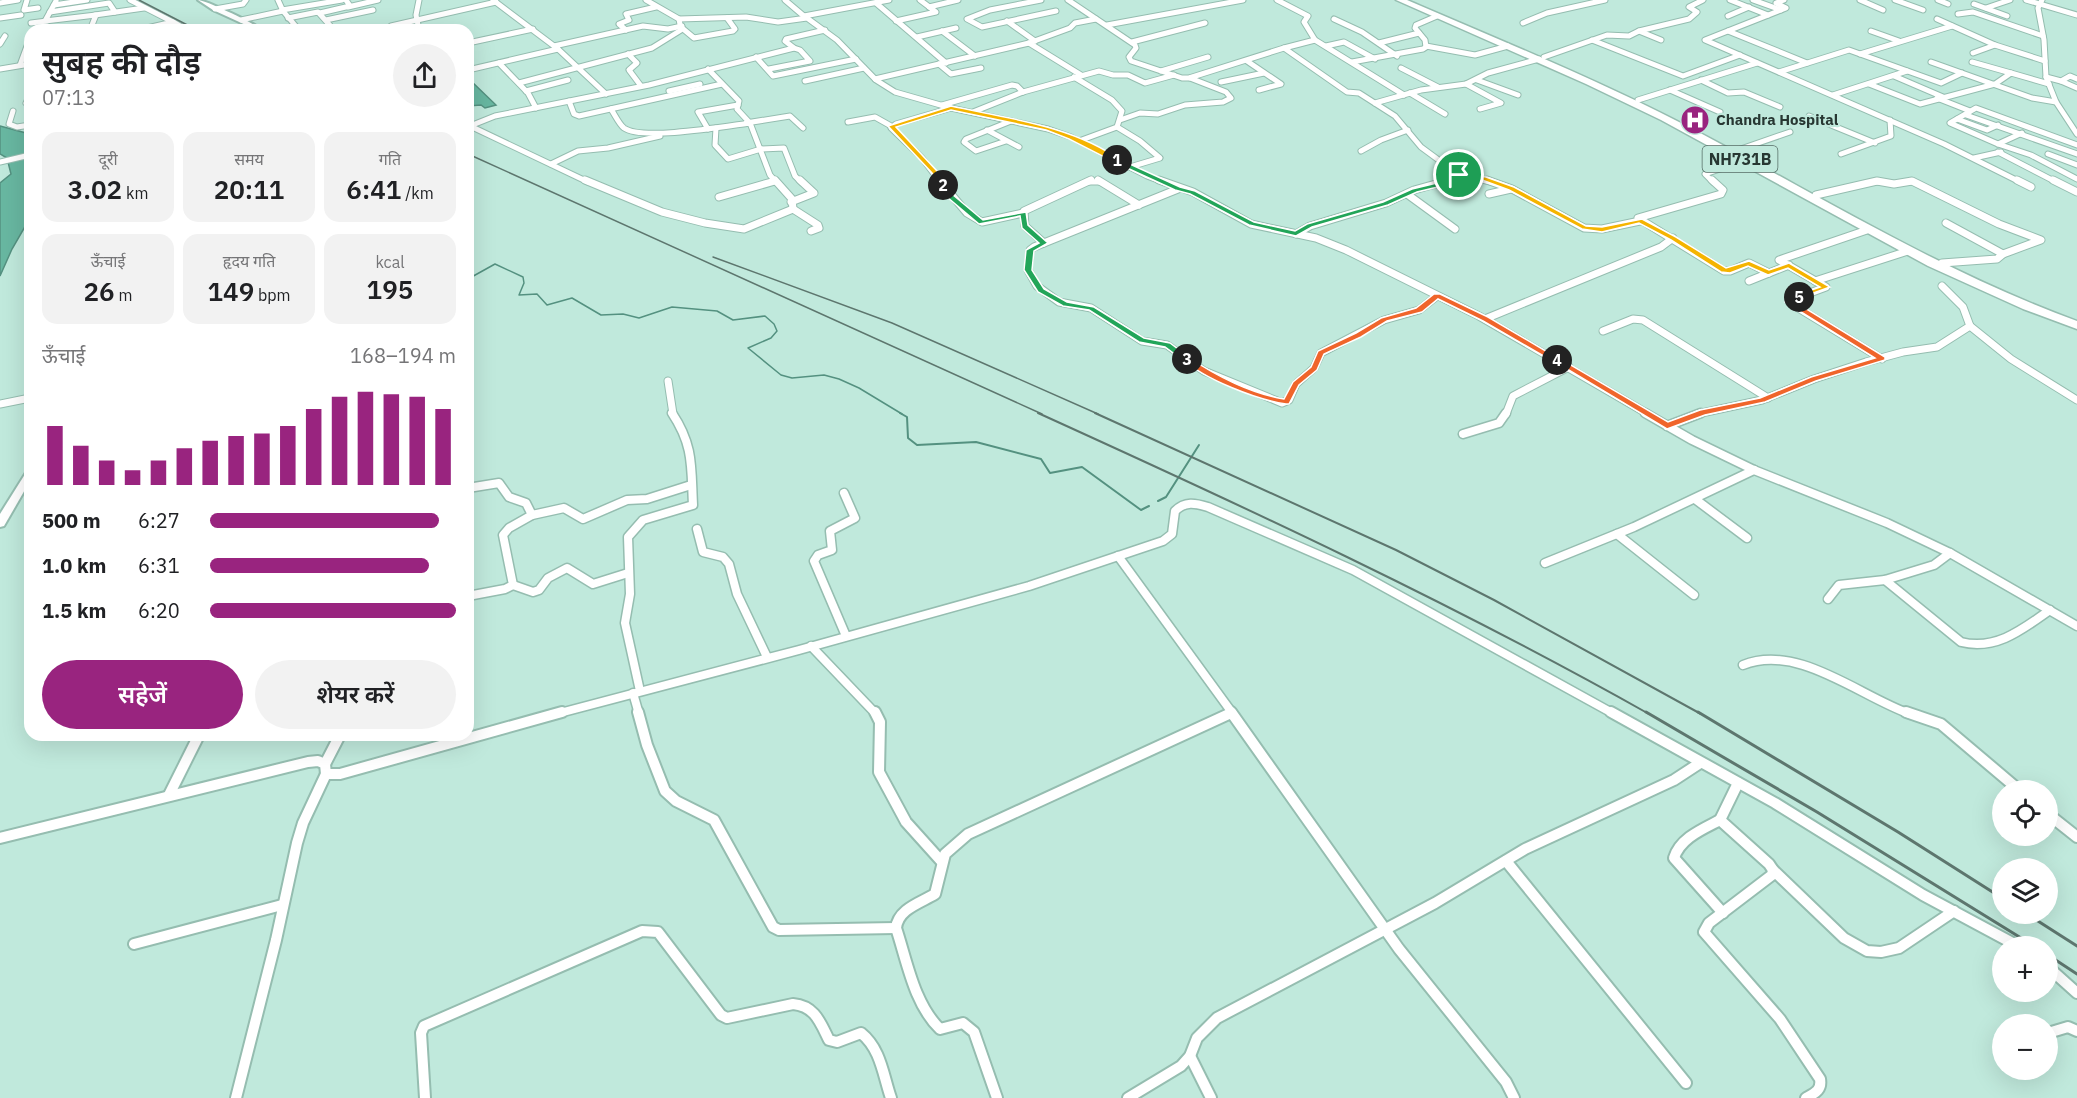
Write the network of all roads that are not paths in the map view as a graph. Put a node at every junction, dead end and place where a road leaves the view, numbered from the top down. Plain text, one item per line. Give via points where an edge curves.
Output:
1 (18, 0) edge
2 (27, 0) edge
3 (87, 0) edge
4 (130, 0) edge
5 (201, 0) edge
6 (246, 0) edge
7 (278, 0) edge
8 (344, 0) edge
9 (378, 0) edge
10 (419, 0) edge
11 (646, 0) edge
12 (785, 0) edge
13 (849, 0) edge
14 (889, 0) edge
15 (920, 0) edge
16 (958, 0) edge
17 (1041, 0) edge
18 (1068, 0) edge
19 (1243, 0) edge
20 (1277, 0) edge
21 (1400, 0) edge
22 (1407, 0) edge
23 (1605, 0) edge
24 (1703, 0) edge
25 (1730, 0) edge
26 (1753, 0) edge
27 (1784, 0) edge
28 (1860, 0) edge
29 (1895, 0) edge
30 (1938, 0) edge
31 (2010, 0) edge
32 (2026, 0) edge
33 (495, 1) edge
34 (314, 2) edge
35 (2041, 2) edge
36 (0, 3) edge
37 (55, 3) edge
38 (876, 3) junction
39 (1948, 4) dead end
40 (1974, 4) dead end
41 (857, 6) junction
42 (348, 7) junction
43 (656, 7) junction
44 (930, 7) junction
45 (38, 8) dead end
46 (144, 8) junction
47 (1749, 8) junction
48 (1986, 8) junction
49 (214, 9) junction
50 (373, 10) dead end
51 (1781, 10) junction
52 (1883, 10) dead end
53 (1923, 10) dead end
54 (282, 11) junction
55 (1056, 11) dead end
56 (50, 12) junction
57 (115, 12) junction
58 (320, 13) junction
59 (1958, 14) dead end
60 (21, 15) dead end
61 (95, 15) junction
62 (1768, 15) junction
63 (2077, 15) edge
64 (1437, 16) junction
65 (1728, 16) dead end
66 (2007, 16) dead end
67 (805, 17) junction
68 (0, 18) edge
69 (288, 18) junction
70 (727, 18) junction
71 (1096, 19) junction
72 (1334, 19) dead end
73 (1937, 19) dead end
74 (241, 20) junction
75 (326, 20) junction
76 (414, 20) junction
77 (47, 21) junction
78 (896, 21) junction
79 (1007, 21) junction
80 (173, 22) junction
81 (31, 23) dead end
82 (1205, 23) dead end
83 (1522, 23) dead end
84 (92, 24) edge
85 (166, 24) edge
86 (180, 24) edge
87 (249, 24) edge
88 (294, 24) edge
89 (329, 24) edge
90 (399, 24) edge
91 (416, 24) edge
92 (681, 25) junction
93 (1107, 25) junction
94 (1952, 26) junction
95 (956, 28) dead end
96 (532, 29) junction
97 (626, 30) junction
98 (825, 30) junction
99 (1062, 30) junction
100 (942, 31) junction
101 (1640, 31) junction
102 (1728, 31) junction
103 (1871, 31) dead end
104 (1419, 33) junction
105 (5, 36) dead end
106 (1028, 36) junction
107 (2043, 36) junction
108 (916, 37) junction
109 (1035, 40) junction
110 (1315, 40) junction
111 (1592, 40) junction
112 (1661, 40) dead end
113 (1899, 41) junction
114 (474, 42) edge
115 (1132, 42) junction
116 (1029, 43) junction
117 (1379, 43) junction
118 (0, 44) edge
119 (1995, 45) junction
120 (1326, 46) junction
121 (1426, 46) junction
122 (1508, 46) junction
123 (556, 48) junction
124 (794, 48) junction
125 (1284, 48) junction
126 (1972, 53) dead end
127 (24, 54) edge
128 (628, 54) junction
129 (1859, 54) junction
130 (1740, 55) junction
131 (975, 56) junction
132 (1397, 56) junction
133 (756, 57) junction
134 (1208, 57) dead end
135 (1542, 58) junction
136 (856, 59) junction
137 (1375, 59) junction
138 (1247, 61) junction
139 (2046, 61) junction
140 (1931, 62) dead end
141 (1972, 62) dead end
142 (499, 63) junction
143 (946, 63) junction
144 (1352, 63) junction
145 (1757, 63) junction
146 (1807, 63) junction
147 (939, 64) junction
148 (20, 65) junction
149 (24, 65) edge
150 (578, 66) junction
151 (864, 68) junction
152 (981, 68) dead end
153 (1401, 68) dead end
154 (0, 69) edge
155 (474, 69) edge
156 (708, 69) junction
157 (769, 69) junction
158 (1160, 71) junction
159 (1907, 71) junction
160 (1779, 72) junction
161 (1962, 72) junction
162 (1264, 73) junction
163 (2011, 73) junction
164 (1081, 75) junction
165 (1174, 75) junction
166 (1894, 76) junction
167 (1074, 77) junction
168 (2046, 77) junction
169 (1189, 78) junction
170 (2077, 78) edge
171 (875, 79) junction
172 (568, 80) dead end
173 (1477, 80) junction
174 (1701, 80) junction
175 (805, 81) dead end
176 (2061, 81) junction
177 (519, 82) junction
178 (720, 82) junction
179 (1221, 82) dead end
180 (1466, 84) junction
181 (1869, 84) junction
182 (1995, 84) junction
183 (2049, 84) junction
184 (641, 86) junction
185 (1438, 87) junction
186 (2077, 88) edge
187 (1259, 90) dead end
188 (1670, 90) junction
189 (526, 91) junction
190 (1023, 92) junction
191 (606, 94) junction
192 (1407, 94) junction
193 (1518, 95) dead end
194 (1833, 95) junction
195 (1940, 98) junction
196 (1638, 100) junction
197 (569, 101) junction
198 (2056, 102) junction
199 (1376, 103) junction
200 (738, 105) junction
201 (942, 106) junction
202 (1780, 107) dead end
203 (536, 108) junction
204 (951, 108) junction
205 (612, 109) junction
206 (1480, 109) dead end
207 (13, 111) dead end
208 (973, 112) junction
209 (1720, 112) dead end
210 (1968, 113) junction
211 (1445, 114) dead end
212 (1809, 116) dead end
213 (1957, 119) junction
214 (2008, 119) junction
215 (1120, 120) junction
216 (1890, 120) junction
217 (1011, 121) junction
218 (747, 122) junction
219 (848, 122) dead end
220 (474, 124) edge
221 (24, 126) edge
222 (891, 126) junction
223 (1997, 126) junction
224 (1117, 127) junction
225 (474, 128) edge
226 (716, 128) junction
227 (803, 128) dead end
228 (2033, 128) junction
229 (708, 129) junction
230 (987, 130) junction
231 (1408, 130) junction
232 (674, 132) junction
233 (1790, 132) dead end
234 (2020, 134) junction
235 (2077, 134) edge
236 (1006, 141) junction
237 (1078, 141) junction
238 (1875, 142) junction
239 (1998, 144) junction
240 (2077, 145) edge
241 (1019, 147) dead end
242 (760, 149) junction
243 (2010, 149) junction
244 (1361, 151) dead end
245 (1735, 151) junction
246 (1998, 152) junction
247 (1841, 154) dead end
248 (2048, 154) dead end
249 (2077, 154) edge
250 (24, 156) edge
251 (1974, 158) junction
252 (1744, 161) junction
253 (2, 162) edge
254 (551, 164) junction
255 (2077, 165) edge
256 (1130, 167) junction
257 (1459, 175) junction
258 (2077, 179) edge
259 (775, 181) junction
260 (2031, 187) dead end
261 (1178, 189) junction
262 (1512, 189) junction
263 (2077, 192) edge
264 (1407, 194) junction
265 (1489, 194) dead end
266 (1816, 195) junction
267 (719, 197) dead end
268 (1139, 205) junction
269 (792, 206) junction
270 (1023, 213) junction
271 (1640, 221) junction
272 (1946, 223) dead end
273 (1455, 229) dead end
274 (1868, 230) junction
275 (812, 231) dead end
276 (1296, 234) junction
277 (1673, 238) junction
278 (1044, 243) junction
279 (1908, 251) junction
280 (2003, 254) junction
281 (1942, 263) junction
282 (1789, 265) junction
283 (1768, 273) junction
284 (1749, 281) dead end
285 (1815, 281) junction
286 (1942, 286) dead end
287 (1437, 296) junction
288 (1485, 319) junction
289 (2077, 323) edge
290 (1970, 326) junction
291 (1603, 331) dead end
292 (1882, 358) junction
293 (1569, 367) junction
294 (668, 381) dead end
295 (1768, 398) junction
296 (24, 399) edge
297 (2077, 400) edge
298 (0, 404) edge
299 (1667, 426) junction
300 (1463, 434) dead end
301 (1754, 470) junction
302 (24, 483) edge
303 (692, 485) junction
304 (474, 487) edge
305 (844, 494) dead end
306 (1695, 499) junction
307 (532, 514) junction
308 (0, 523) edge
309 (697, 529) dead end
310 (1617, 534) junction
311 (1747, 538) dead end
312 (1950, 553) junction
313 (1118, 556) junction
314 (1545, 563) dead end
315 (628, 573) junction
316 (1885, 580) junction
317 (513, 585) junction
318 (474, 595) edge
319 (1694, 595) dead end
320 (1828, 598) dead end
321 (2050, 610) junction
322 (2077, 626) edge
323 (846, 636) junction
324 (810, 646) junction
325 (767, 657) junction
326 (1743, 665) dead end
327 (637, 692) junction
328 (1231, 713) junction
329 (474, 734) edge
330 (196, 741) edge
331 (337, 741) edge
332 (449, 741) edge
333 (1700, 763) junction
334 (325, 769) junction
335 (2008, 780) edge
336 (1738, 783) junction
337 (169, 795) junction
338 (1720, 820) junction
339 (2058, 822) edge
340 (2077, 837) edge
341 (0, 838) edge
342 (1506, 861) junction
343 (942, 862) junction
344 (1773, 870) junction
345 (282, 905) junction
346 (1954, 910) junction
347 (1723, 913) junction
348 (896, 928) junction
349 (1386, 929) junction
350 (2000, 936) edge
351 (134, 944) dead end
352 (2058, 976) edge
353 (2077, 993) edge
354 (2058, 1030) edge
355 (2077, 1031) edge
356 (1190, 1056) junction
357 (1686, 1083) dead end
358 (236, 1098) edge
359 (424, 1098) edge
360 (891, 1098) edge
361 (997, 1098) edge
362 (1128, 1098) edge
363 (1211, 1098) edge
364 (1514, 1098) edge
365 (1806, 1098) edge

1 - 36 street
2 - 45 street via 24,10
3 - 37 street
4 - 46 street
5 - 49 street
6 - 49 street via 243,4
7 - 54 street
8 - 34 street
8 - 42 street
9 - 42 street
10 - 76 street
11 - 43 street
12 - 67 street
13 - 41 street
14 - 38 street
15 - 44 street
16 - 44 street
17 - 79 street via 967,19 982,27
18 - 71 street
19 - 93 street
20 - 110 street via 1308,16 1304,22
21 - 64 highway, NH731B
22 - 135 highway
23 - 83 street
24 - 101 street via 1689,7 1697,12 1689,19
25 - 47 street
26 - 51 street
27 - 51 street via 1776,3 1786,8
28 - 52 street
29 - 53 street
30 - 39 street
31 - 48 street
32 - 35 street
33 - 76 street
33 - 96 street
34 - 54 street
35 - 63 street
35 - 107 street
37 - 56 street
38 - 41 street
38 - 78 street
40 - 48 street
41 - 67 street
42 - 58 street
43 - 92 street
43 - 97 street via 626,14 629,20 619,24
44 - 78 street via 936,12
46 - 57 street
46 - 80 street
47 - 62 street
47 - 65 street
48 - 66 street
49 - 74 street
50 - 75 street
51 - 62 street
54 - 69 street
54 - 74 street
55 - 79 street
56 - 57 street via 110,3
56 - 77 street via 44,20
57 - 61 street
58 - 69 street
58 - 75 street
59 - 107 street via 1970,11
60 - 68 street
61 - 77 street
61 - 84 street
62 - 102 street
64 - 104 street via 1416,25
64 - 122 highway, NH731B
67 - 70 street via 778,22
67 - 98 street
69 - 88 street
70 - 92 street
70 - 92 street via 733,31 694,38
71 - 93 street
71 - 99 street
72 - 117 street
73 - 94 street
74 - 87 street
75 - 89 street
76 - 90 street
76 - 91 street
77 - 81 street
78 - 108 street
79 - 106 street
80 - 85 street
80 - 86 street
82 - 115 street
92 - 97 street
92 - 128 street via 665,42
93 - 115 street
94 - 113 street
94 - 119 street
95 - 100 street
96 - 114 street
96 - 123 street
97 - 123 street
98 - 124 street via 786,39
98 - 136 street
99 - 106 street
99 - 109 street
100 - 108 street
100 - 131 street
101 - 111 street
101 - 112 street
102 - 130 street via 1705,40
102 - 146 street
103 - 113 street
104 - 117 street
104 - 121 street
105 - 118 street
106 - 109 street
107 - 139 street
108 - 143 street
109 - 116 street
110 - 120 street
110 - 125 street
111 - 130 street via 1683,76
111 - 135 street
113 - 129 street
115 - 158 street via 1136,48 1128,59
116 - 131 street
116 - 164 street
117 - 132 street
119 - 126 street
119 - 139 street
120 - 137 street via 1344,42
120 - 144 street
121 - 122 street via 1475,55
121 - 132 street
122 - 135 highway, NH731B
123 - 142 street
123 - 150 street
124 - 133 street
124 - 157 street via 810,61
125 - 138 street
125 - 199 street via 1347,92 1359,93
127 - 148 street
128 - 150 street
128 - 184 street via 637,63 629,70
129 - 146 street via 1849,50
129 - 159 street
130 - 145 street
131 - 143 street
132 - 137 street
133 - 156 street
133 - 157 street
134 - 158 street
135 - 173 street
135 - 196 highway
135 - 252 highway, NH731B
136 - 151 street
136 - 157 street via 773,76
137 - 144 street
138 - 162 street
138 - 169 street
139 - 168 street
140 - 161 street
141 - 163 street
142 - 155 street
142 - 177 street
143 - 147 street
144 - 192 street
145 - 160 street
145 - 174 street
146 - 160 street
147 - 152 street via 951,74
147 - 171 street
148 - 149 street
148 - 154 street
150 - 177 street
150 - 191 street
151 - 171 street
151 - 175 street
153 - 185 street
156 - 178 street
156 - 184 street
158 - 165 street
159 - 161 street via 1943,83
159 - 166 street
160 - 194 street
161 - 182 street
162 - 179 street
162 - 187 street via 1281,85
163 - 182 street
163 - 183 street
164 - 165 street via 1103,71 1149,82
164 - 167 street
165 - 169 street
166 - 181 street
166 - 195 street
167 - 190 street
167 - 215 street via 1116,102 1122,108
168 - 176 street
168 - 183 street
169 - 215 street via 1226,92 1231,98
170 - 176 street via 2070,76
171 - 201 street via 896,92
172 - 189 street
173 - 180 street
173 - 193 street
174 - 188 street
174 - 202 street via 1728,93 1742,91
176 - 186 street
177 - 189 street
178 - 200 street via 739,101
178 - 205 street
180 - 185 street
180 - 206 street via 1501,103
181 - 194 street
181 - 195 street via 1915,103
182 - 195 street
182 - 198 street
183 - 198 street
184 - 191 street
185 - 192 street
188 - 196 street
188 - 209 street
189 - 203 street
190 - 201 street via 1012,85
190 - 208 street
191 - 197 street
192 - 199 street
192 - 211 street
194 - 216 street
195 - 210 street
196 - 245 highway
197 - 203 street
197 - 205 street via 576,116
198 - 235 street
199 - 231 street
200 - 218 street
200 - 229 street via 698,112
201 - 204 street
203 - 220 street
204 - 208 street
204 - 222 street
205 - 232 street via 622,126 631,131
207 - 221 street via 9,124
208 - 217 street
210 - 213 street
210 - 214 street via 1976,108
210 - 223 street
212 - 238 street
213 - 223 street via 1987,130
213 - 239 street via 1950,124
214 - 223 street
214 - 228 street
215 - 224 street
216 - 238 street via 1892,135
216 - 251 street
217 - 230 street
217 - 237 street
218 - 226 street
218 - 227 street via 790,116
218 - 242 street via 752,125
219 - 222 street via 875,117
222 - 270 street via 935,172 950,195 978,220 989,222
223 - 234 street
224 - 237 street
224 - 256 street via 1160,158
225 - 254 street
226 - 229 street
226 - 242 street via 715,146 728,159
228 - 234 street
228 - 240 street
229 - 232 street
230 - 236 street
230 - 236 street via 964,142 976,151
231 - 244 street
231 - 257 street via 1421,147
232 - 254 street via 578,151
233 - 245 street
234 - 239 street
234 - 249 street
236 - 241 street
237 - 256 street
238 - 247 street
239 - 243 street
242 - 259 street
242 - 269 street via 784,148 795,176 814,193
243 - 246 street
243 - 258 street via 2031,155
245 - 266 highway
246 - 251 street
246 - 263 street
248 - 255 street
250 - 253 street
251 - 260 street
252 - 271 street via 1705,174 1723,190 1721,194 1646,215 1638,218
252 - 274 highway, NH731B
254 - 269 street via 658,211 705,223 744,229
256 - 261 street
257 - 262 street
257 - 264 street
259 - 267 street
259 - 269 street via 790,196
261 - 268 street
261 - 276 street via 1193,192 1251,224
262 - 265 street
262 - 271 street via 1584,228 1602,230
264 - 273 street
264 - 276 street
266 - 280 street via 1877,181 1912,181 2041,240
266 - 281 highway
268 - 270 street via 1094,180
268 - 278 street
269 - 275 street via 818,225
270 - 278 street via 1025,226
271 - 277 street
272 - 280 street
274 - 279 highway, NH731B
274 - 282 street via 1779,260
276 - 287 street via 1346,250
277 - 283 street via 1724,271 1749,263
277 - 288 street via 1661,247
278 - 287 street via 1030,250 1028,270 1041,290 1065,304 1091,308 1142,340 1167,345 1204,371 1282,403 1289,400 1296,384 1314,368 1321,353 1384,320 1419,310
279 - 285 street
279 - 289 highway, NH731B via 2012,302
280 - 281 street via 1996,259
281 - 289 highway
282 - 283 street
282 - 285 street
283 - 284 street
285 - 292 street via 1826,287 1789,302
286 - 290 street via 1963,307
287 - 288 street
288 - 293 street
290 - 292 street via 1936,348
290 - 297 street via 2011,359
291 - 295 street via 1633,319 1643,320
292 - 295 street
293 - 299 street
293 - 300 street via 1514,396 1499,423
294 - 303 street via 672,412 687,441
295 - 299 street via 1703,412
296 - 298 street
299 - 301 street
301 - 306 street
301 - 312 street via 1887,523
302 - 308 street
303 - 307 street via 647,499 627,500 583,519 564,508
303 - 315 street via 691,507 644,520 630,533
304 - 307 street via 499,483 509,497 526,503
305 - 323 street via 855,518 830,531 832,550 818,555 814,561
306 - 310 street
306 - 311 street
307 - 317 street via 503,535
309 - 325 street via 706,555 723,557 729,564 737,594
310 - 314 street
310 - 319 street
312 - 316 street via 1934,565
312 - 321 street
313 - 323 street via 1029,586
313 - 328 street
313 - 333 street via 1149,547 1172,534 1175,511 1183,503 1208,507 1353,570
315 - 317 street via 593,584 567,568 533,592
315 - 327 street via 630,594 625,623
316 - 320 street via 1845,583 1835,587
316 - 321 street via 1961,642 1970,645 2008,638
317 - 318 street
321 - 322 street
323 - 324 street
324 - 325 street
324 - 343 street via 875,711 880,722 879,772 906,822
325 - 327 street
326 - 335 street via 1768,659 1828,673 1888,706 1948,728
327 - 329 street
327 - 348 street via 647,745 665,791 676,801 714,820 773,927
328 - 343 street via 968,834 945,854
328 - 349 street
330 - 337 street
331 - 334 street
332 - 334 street via 340,774
333 - 336 street
333 - 342 street via 1674,780
334 - 337 street via 318,761 308,762
334 - 345 street via 303,823
336 - 338 street
336 - 346 street
337 - 341 street
338 - 344 street
338 - 347 street via 1691,837 1674,853 1674,858
339 - 340 street
342 - 349 street
342 - 357 street
343 - 348 street via 935,894 902,913
344 - 346 street via 1846,940 1864,951 1890,952 1899,948
344 - 347 street via 1772,875
345 - 351 street
345 - 358 street
346 - 350 street
347 - 365 street via 1704,932 1785,1024 1820,1079 1818,1091
348 - 361 street via 921,1001 935,1026 947,1029 963,1023 974,1032
349 - 356 street via 1217,1018 1197,1038
349 - 364 street
352 - 353 street
354 - 355 street via 2068,1027
356 - 362 street via 1181,1066
356 - 363 street
359 - 360 street via 424,1026 651,930 658,932 727,1018 803,1004 812,1009 829,1040 837,1042 861,1033 868,1037 874,1044

